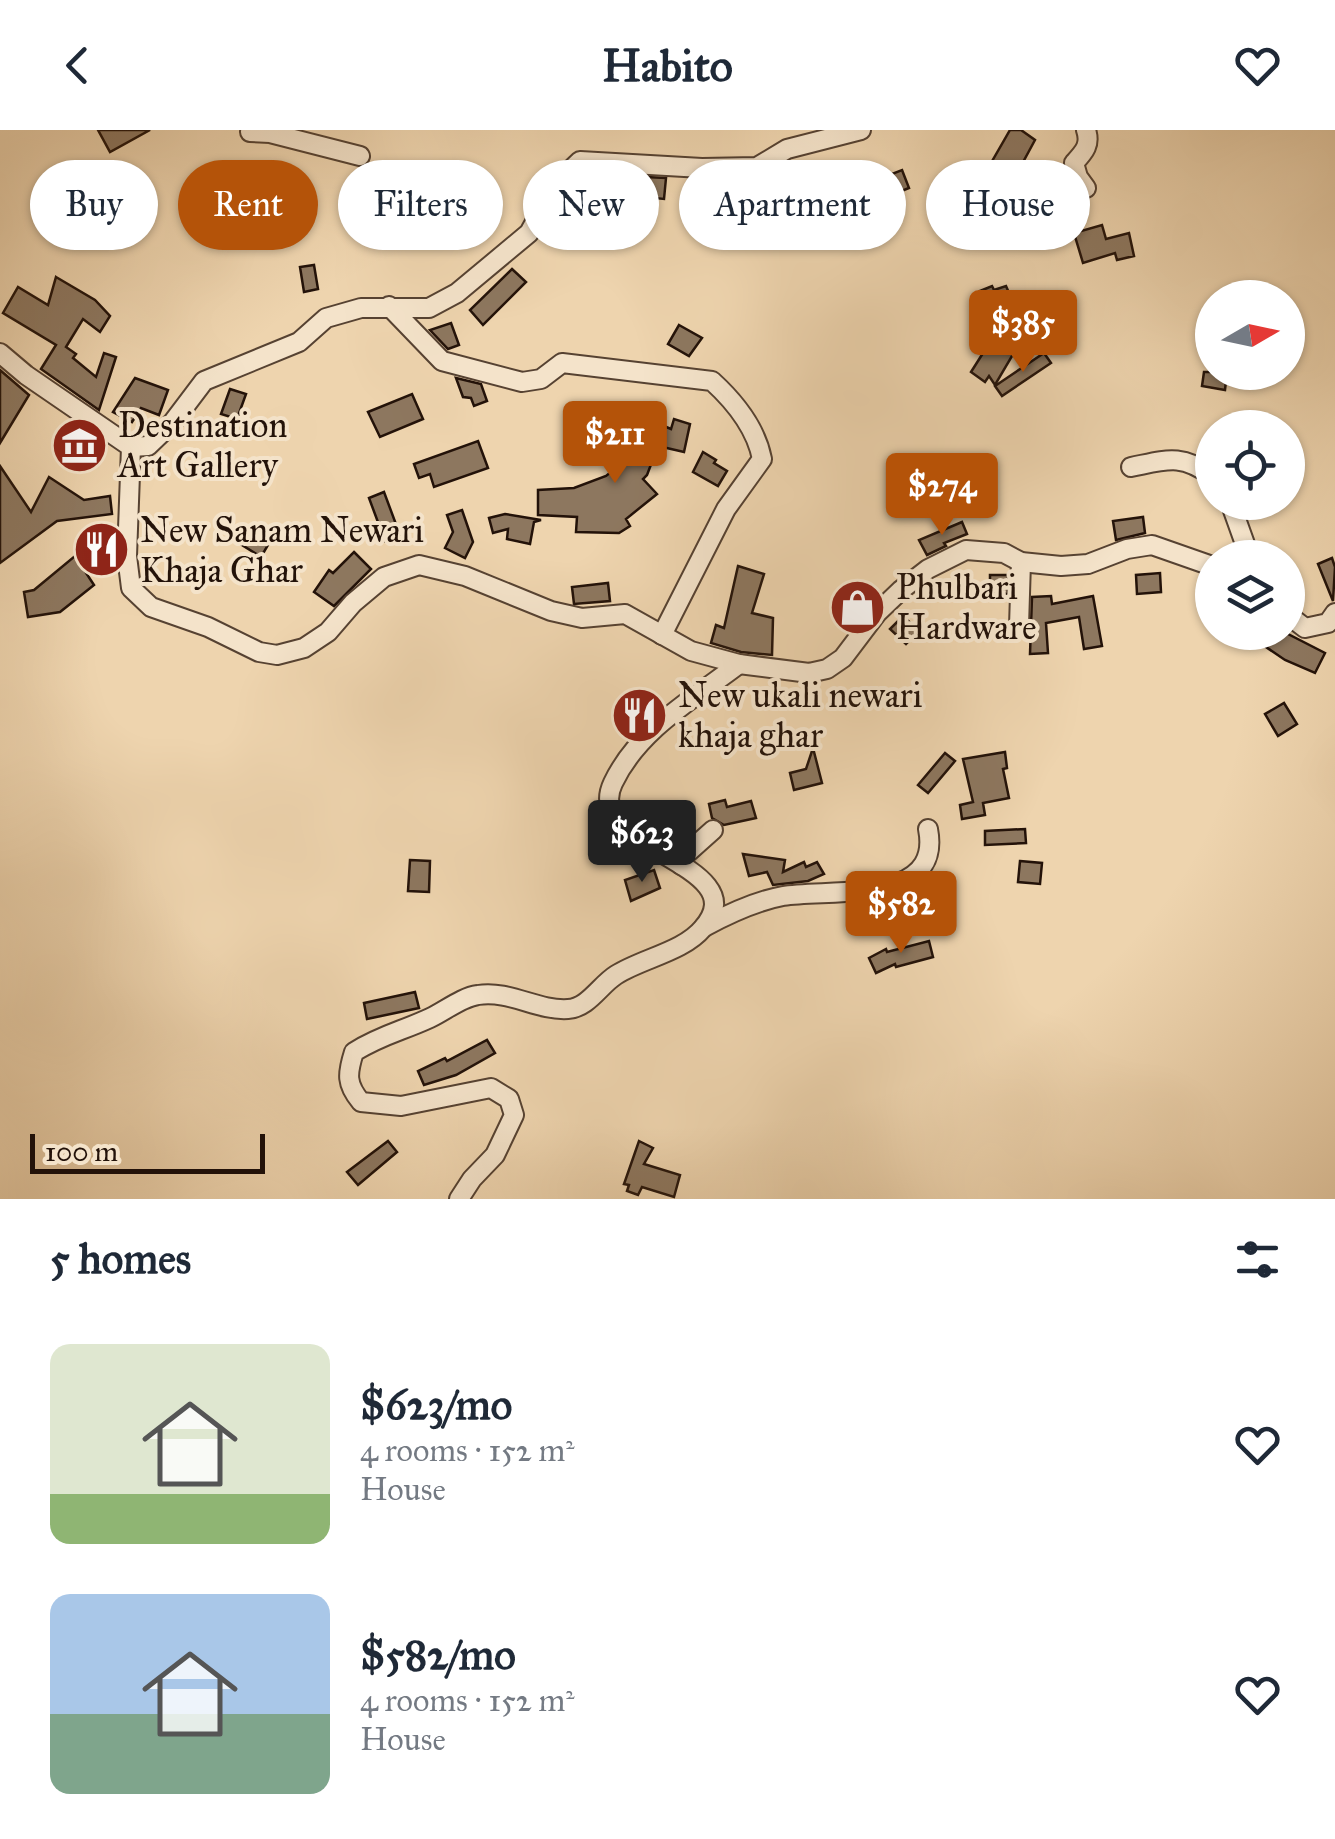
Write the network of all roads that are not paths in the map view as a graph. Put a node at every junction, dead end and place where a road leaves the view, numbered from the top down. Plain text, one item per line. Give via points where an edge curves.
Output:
1 (861, 130) edge
2 (1086, 130) edge
3 (250, 132) edge
4 (360, 156) dead end
5 (1076, 160) edge
6 (388, 306) junction
7 (0, 353) edge
8 (131, 446) junction
9 (1195, 466) edge
10 (1130, 467) dead end
11 (1195, 560) edge
12 (1021, 562) junction
13 (1332, 621) edge
14 (1019, 626) dead end
15 (1305, 627) edge
16 (662, 635) junction
17 (738, 664) junction
18 (713, 830) dead end
19 (928, 830) dead end
20 (681, 865) junction
21 (704, 928) junction
22 (459, 1199) edge

1 - 6 street via 787,149 757,167 580,161 556,184 530,233 457,293 429,308
2 - 5 street via 1087,147
3 - 4 street
6 - 8 street via 326,318 299,342 204,381 148,446
6 - 16 street via 436,357 522,382 541,379 562,363 712,382 725,392 760,443 762,458 726,510
7 - 8 street
8 - 16 street via 131,588 150,608 260,652 304,648 384,576 419,565 551,611 582,618 625,614
9 - 10 street via 1168,458
11 - 12 street via 1152,545 1088,564
12 - 14 street
12 - 17 street via 1004,553 966,550 928,569 827,669
13 - 15 street
16 - 17 street
17 - 20 street via 657,725 610,786 616,814 639,842
18 - 20 street
19 - 21 street via 927,862 906,882 764,900
20 - 21 street via 711,888 714,904
21 - 22 street via 614,976 569,1010 475,994 354,1052 347,1076 361,1102 402,1106 491,1088 509,1099 514,1116 495,1155

